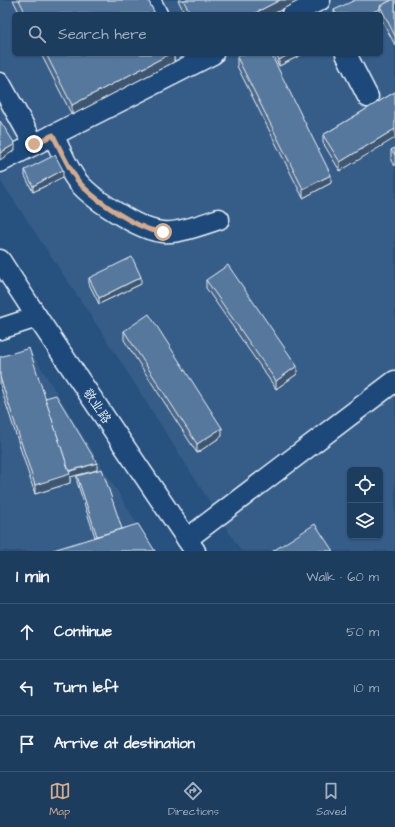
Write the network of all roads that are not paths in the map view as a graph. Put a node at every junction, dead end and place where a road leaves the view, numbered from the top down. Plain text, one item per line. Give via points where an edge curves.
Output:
1 (150, 0) edge
2 (321, 5) edge
3 (156, 12) edge
4 (298, 12) edge
5 (204, 56) edge
6 (347, 56) edge
7 (181, 61) edge
8 (0, 83) edge
9 (368, 97) dead end
10 (53, 135) junction
11 (34, 144) junction
12 (0, 162) edge
13 (219, 220) dead end
14 (0, 260) edge
15 (37, 317) junction
16 (0, 329) edge
17 (395, 381) edge
18 (191, 545) edge

1 - 3 street
2 - 4 street
5 - 7 street
6 - 9 street
7 - 10 street
8 - 11 street
10 - 11 street
10 - 13 street via 80,183 101,202 148,229 174,232
11 - 12 street
14 - 15 street, 敬业路
15 - 16 street
15 - 18 street, 敬业路
17 - 18 street

